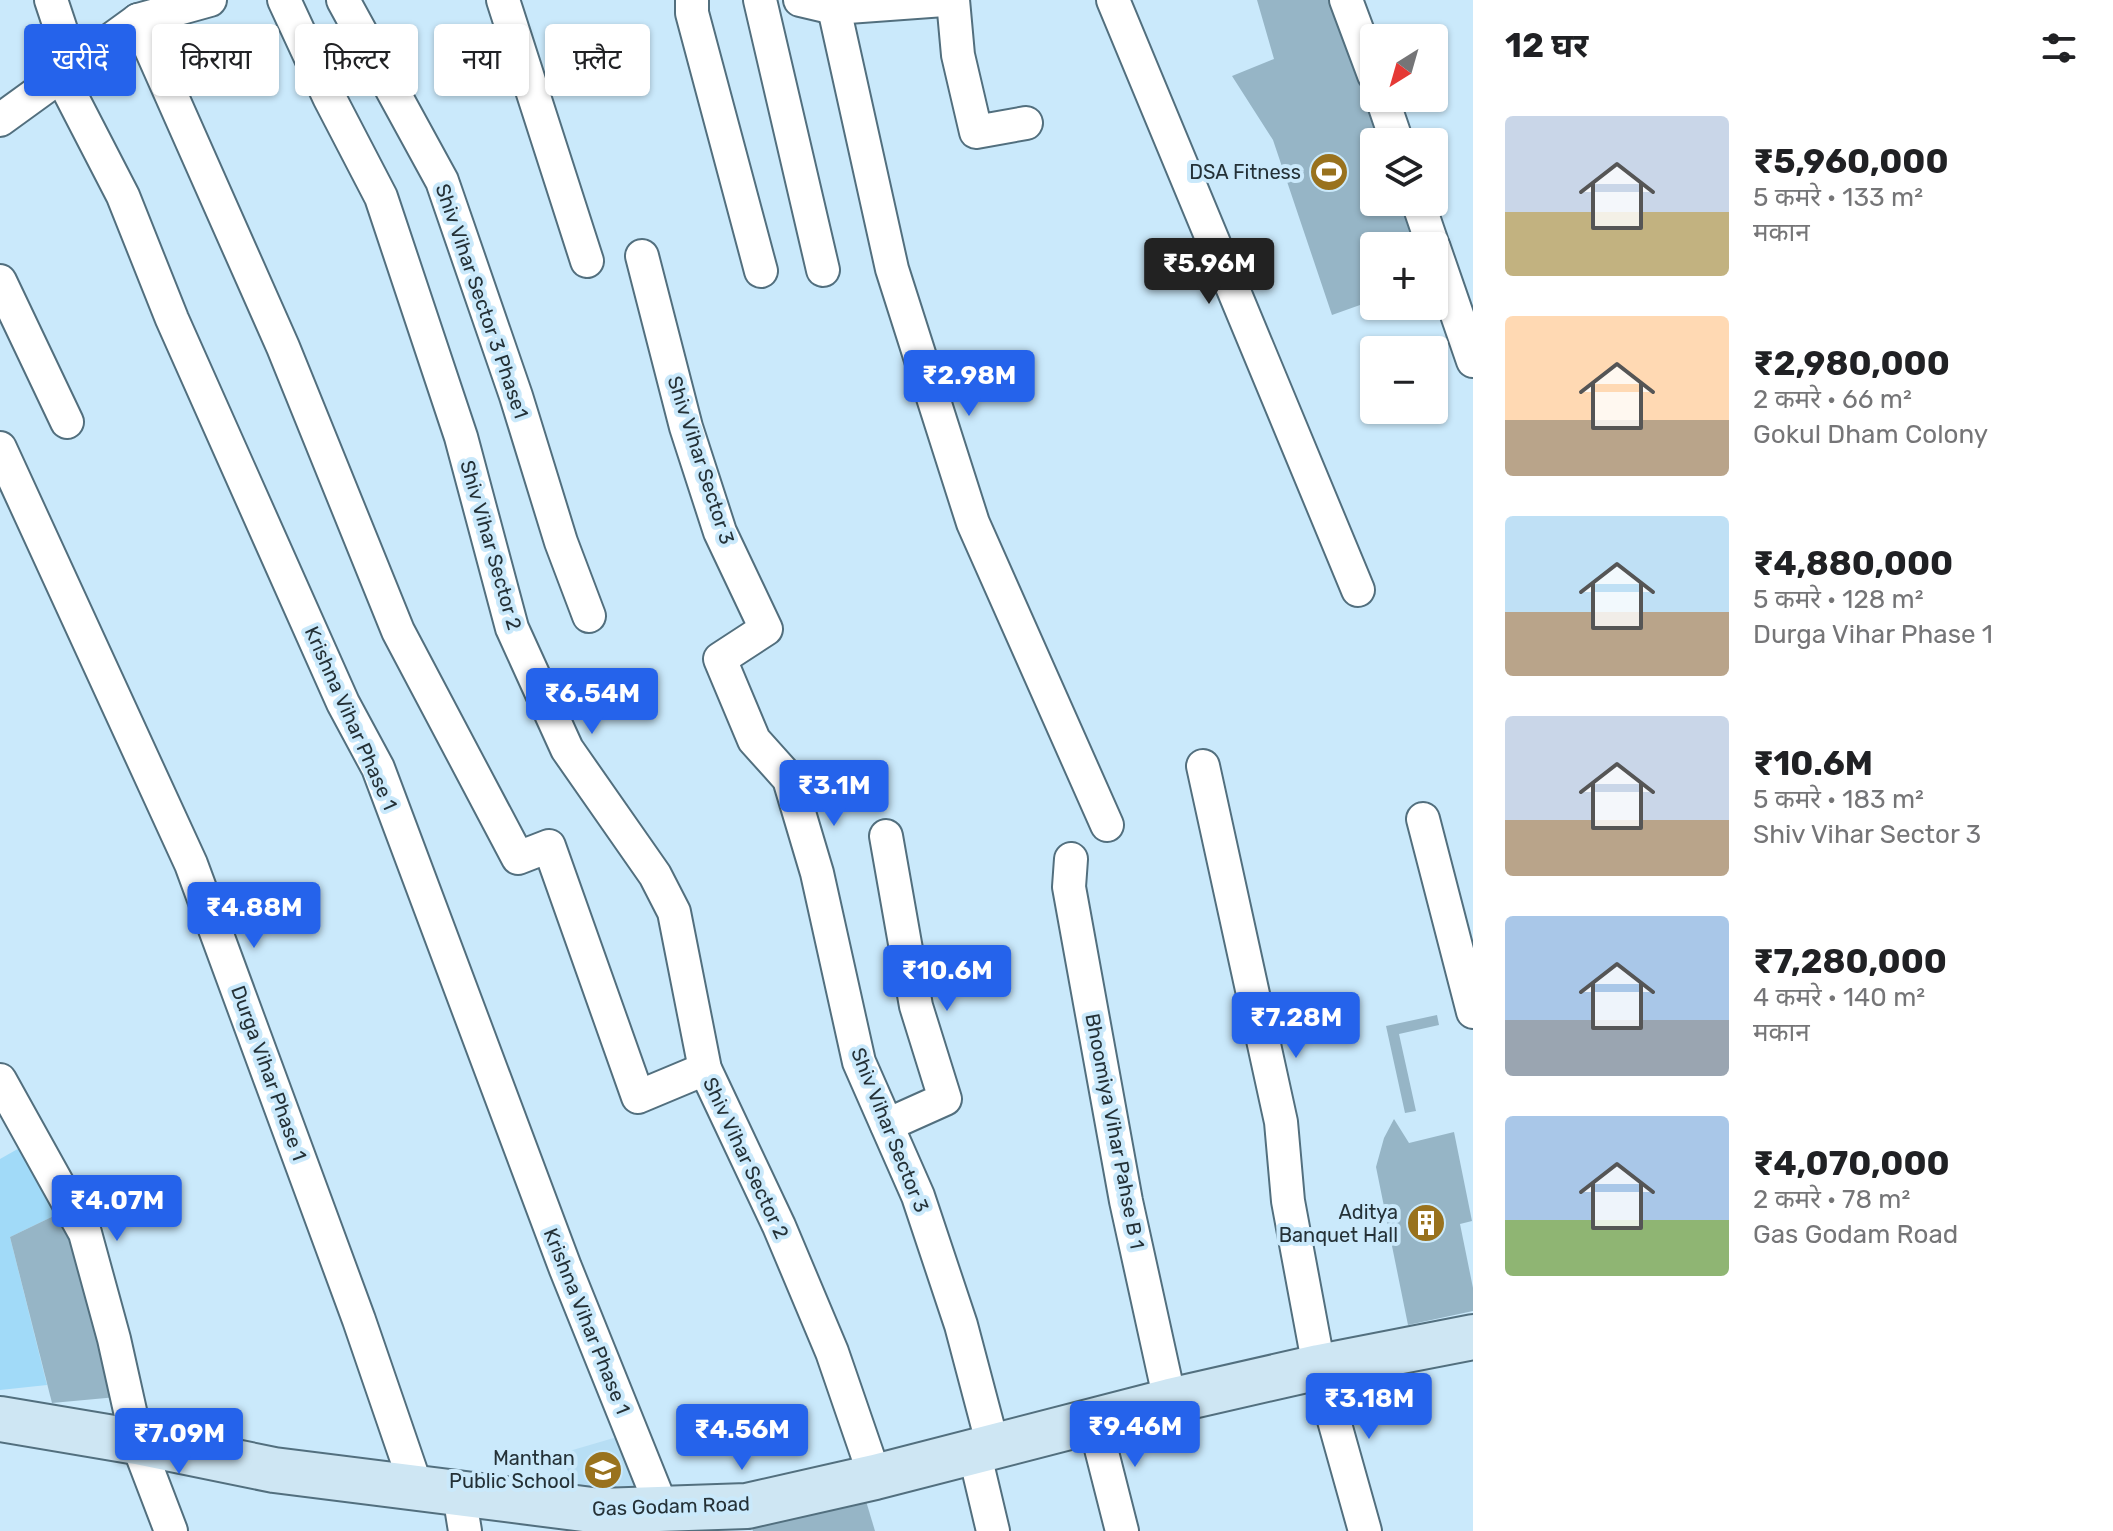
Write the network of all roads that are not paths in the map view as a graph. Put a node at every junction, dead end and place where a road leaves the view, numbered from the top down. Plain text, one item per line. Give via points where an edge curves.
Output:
1 (51, 0) edge
2 (210, 0) edge
3 (284, 0) edge
4 (343, 0) edge
5 (503, 0) edge
6 (692, 0) edge
7 (760, 0) edge
8 (800, 0) edge
9 (953, 0) edge
10 (1113, 0) edge
11 (1346, 0) edge
12 (925, 1) edge
13 (834, 8) junction
14 (141, 12) edge
15 (56, 24) edge
16 (1360, 38) edge
17 (33, 96) edge
18 (78, 96) edge
19 (0, 120) edge
20 (1026, 123) dead end
21 (642, 256) dead end
22 (587, 261) dead end
23 (823, 270) dead end
24 (761, 271) dead end
25 (0, 281) edge
26 (1448, 288) edge
27 (1473, 361) edge
28 (67, 422) dead end
29 (0, 448) edge
30 (1358, 590) dead end
31 (589, 616) dead end
32 (1203, 766) dead end
33 (1423, 819) dead end
34 (1107, 825) dead end
35 (886, 836) dead end
36 (1071, 859) dead end
37 (1473, 1012) edge
38 (705, 1069) junction
39 (0, 1080) edge
40 (887, 1125) junction
41 (1473, 1337) edge
42 (1319, 1367) junction
43 (1170, 1401) junction
44 (0, 1419) edge
45 (1094, 1421) junction
46 (137, 1442) junction
47 (984, 1449) junction
48 (875, 1477) junction
49 (447, 1505) edge
50 (662, 1508) junction
51 (602, 1521) edge
52 (171, 1531) edge
53 (993, 1531) edge
54 (1122, 1531) edge
55 (1365, 1531) edge

1 - 15 street, Krishna Vihar Phase 1
2 - 14 street
3 - 38 street, Shiv Vihar Sector 2 via 381,197 461,437 512,628 567,749 655,875 674,912
4 - 31 street, Shiv Vihar Sector 3 Phase1 via 442,181
5 - 22 street
6 - 24 street
7 - 23 street
8 - 13 street
9 - 20 street via 958,55 976,132
10 - 30 street
11 - 16 street
12 - 13 street
13 - 34 street via 892,269 973,523
14 - 38 street via 398,631 518,858 549,846 638,1097
17 - 19 street
18 - 50 street, Krishna Vihar Phase 1 via 343,703 378,768 565,1267
21 - 40 street, Shiv Vihar Sector 3 via 686,427 720,532 766,629 720,659 754,740 789,779 817,873 859,1062
25 - 28 street
26 - 27 street
29 - 49 street, Durga Vihar Phase 1 via 191,864 354,1305
32 - 42 street via 1281,1122 1288,1201
33 - 37 street
35 - 40 street via 916,1006 945,1099
36 - 43 street, Bhoomiya Vihar Pahse B 1 via 1069,887 1126,1201
38 - 48 street, Shiv Vihar Sector 2 via 832,1352
39 - 46 street via 85,1233
40 - 47 street, Shiv Vihar Sector 3 via 918,1196 961,1325
41 - 42 main road, Gas Godam Road
42 - 43 main road, Gas Godam Road
42 - 55 street
43 - 45 main road, Gas Godam Road
44 - 46 main road, Gas Godam Road
45 - 47 main road, Gas Godam Road
45 - 54 street
46 - 49 main road, Gas Godam Road
46 - 52 street
47 - 48 main road, Gas Godam Road
47 - 53 street, Shiv Vihar Sector 3
48 - 50 main road, Gas Godam Road via 747,1506
49 - 51 main road, Gas Godam Road
50 - 51 main road, Gas Godam Road

